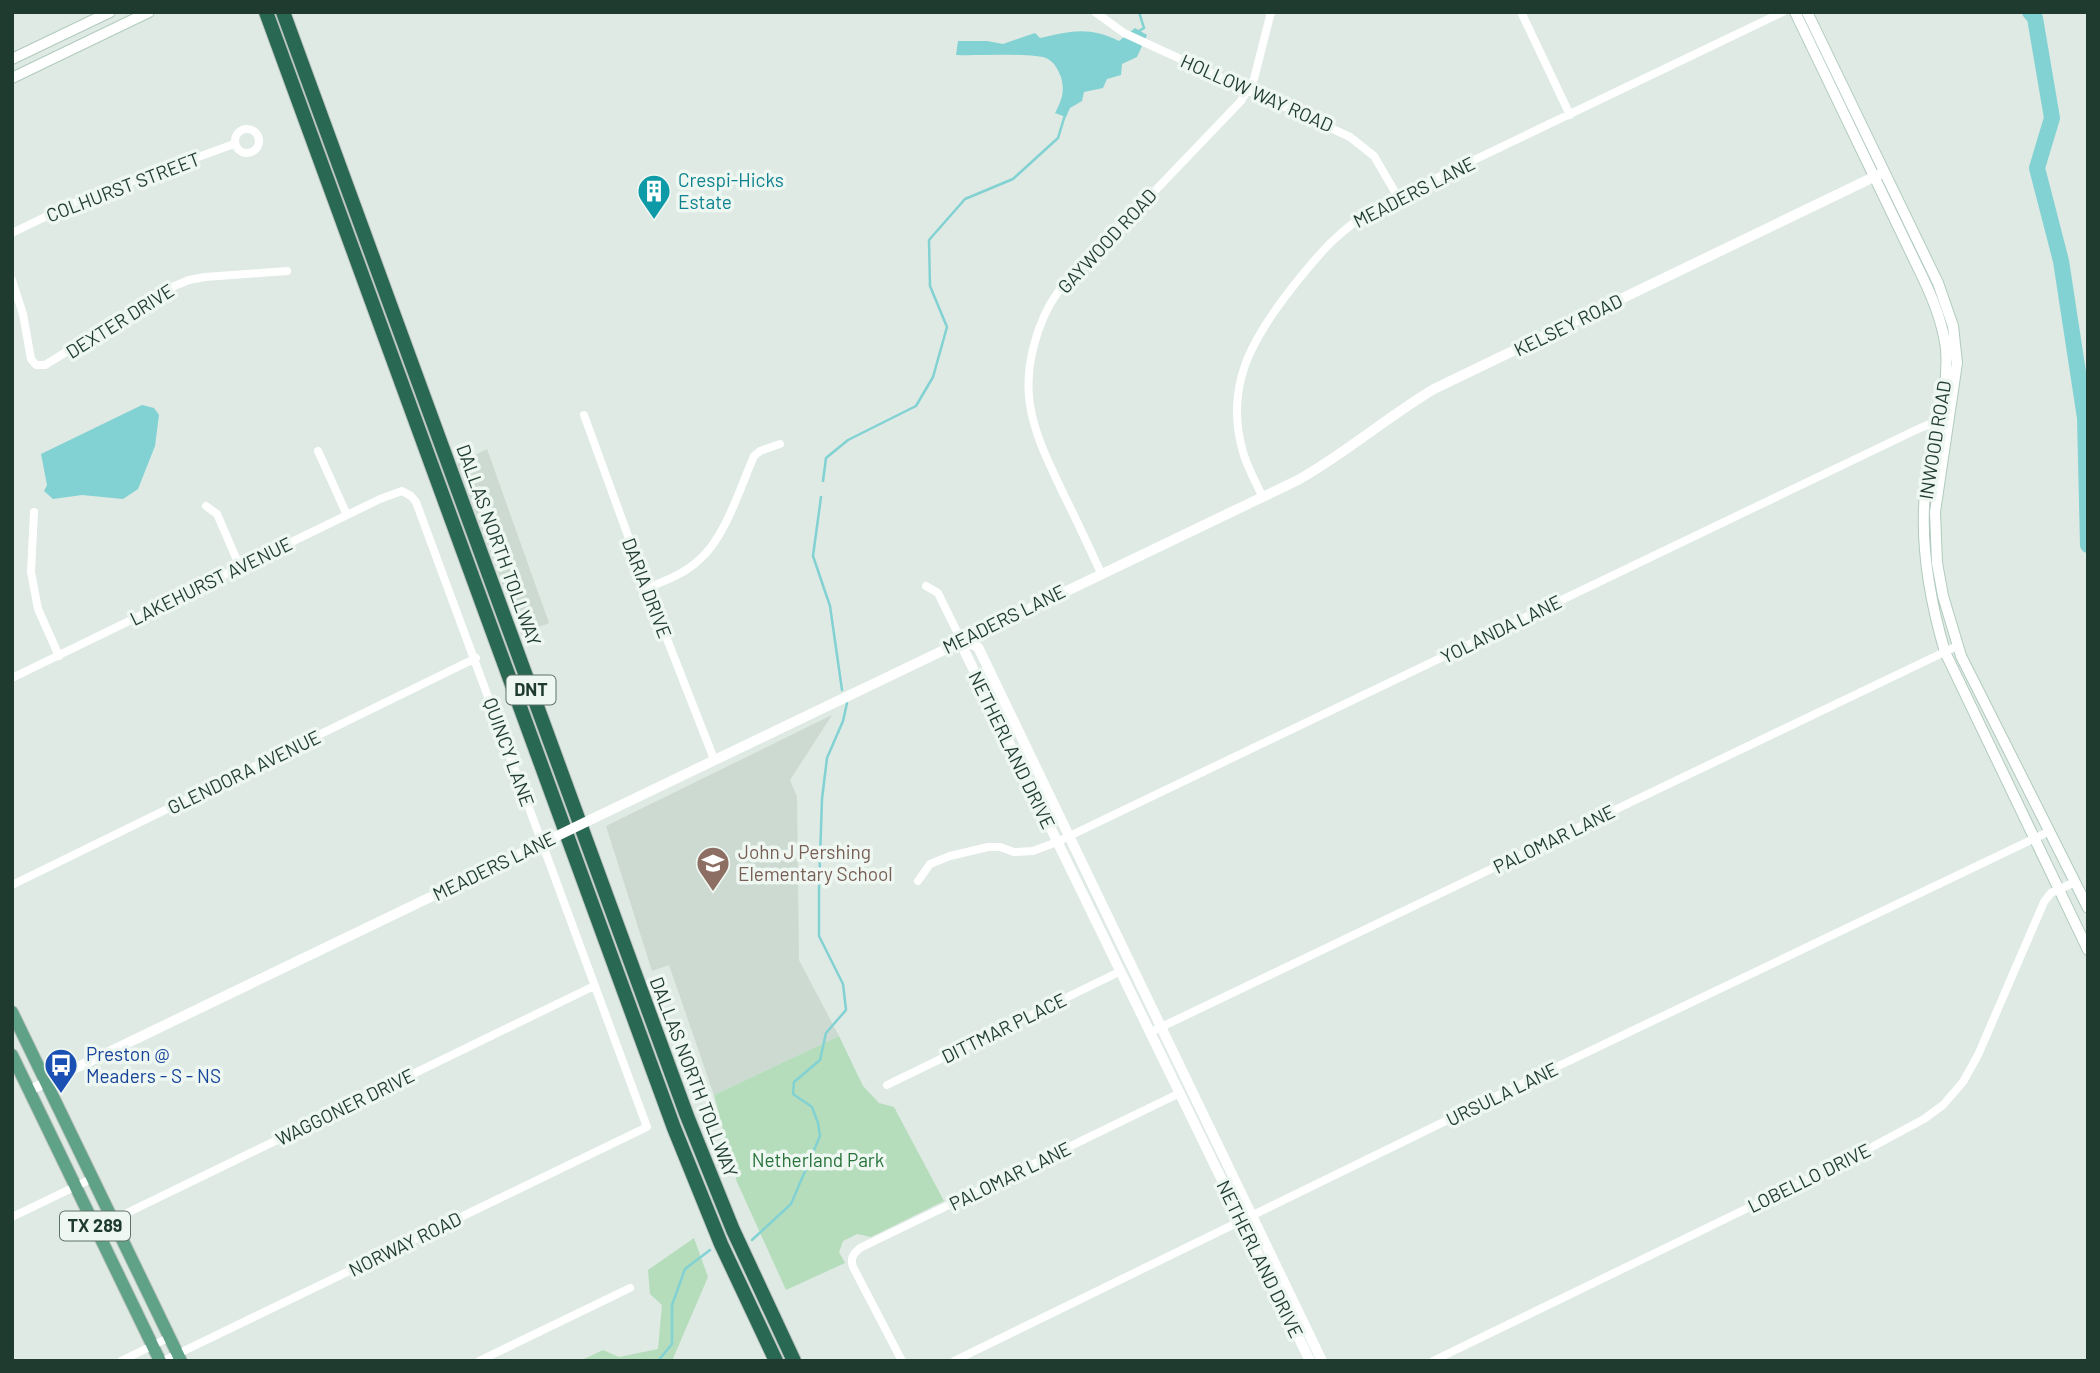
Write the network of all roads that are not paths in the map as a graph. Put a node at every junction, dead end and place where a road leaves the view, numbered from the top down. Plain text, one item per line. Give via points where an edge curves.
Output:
1 (109, 12) edge
2 (149, 12) edge
3 (266, 12) edge
4 (283, 12) edge
5 (1096, 12) edge
6 (1271, 12) edge
7 (1521, 12) edge
8 (1783, 12) edge
9 (1795, 12) edge
10 (1807, 12) edge
11 (116, 27) junction
12 (12, 58) edge
13 (12, 78) edge
14 (1249, 90) junction
15 (1570, 115) junction
16 (234, 144) dead end
17 (1879, 174) junction
18 (1398, 197) junction
19 (12, 233) edge
20 (288, 271) dead end
21 (12, 281) edge
22 (584, 415) dead end
23 (1942, 425) junction
24 (780, 444) dead end
25 (318, 451) dead end
26 (411, 496) joint
27 (1262, 496) junction
28 (206, 506) dead end
29 (34, 512) dead end
30 (347, 515) junction
31 (1930, 537) junction
32 (240, 567) junction
33 (1101, 573) junction
34 (926, 586) dead end
35 (647, 588) junction
36 (961, 640) junction
37 (1957, 646) junction
38 (1945, 652) junction
39 (59, 656) junction
40 (475, 658) junction
41 (12, 678) edge
42 (714, 759) junction
43 (2050, 831) junction
44 (1069, 836) junction
45 (2034, 838) junction
46 (1057, 842) junction
47 (541, 843) junction
48 (918, 881) dead end
49 (2075, 882) junction
50 (12, 885) edge
51 (2058, 889) junction
52 (2088, 908) edge
53 (2088, 950) edge
54 (1121, 971) junction
55 (594, 986) junction
56 (12, 1012) edge
57 (1161, 1027) junction
58 (1151, 1032) junction
59 (29, 1047) junction
60 (12, 1055) edge
61 (47, 1082) junction
62 (887, 1085) dead end
63 (30, 1090) junction
64 (1180, 1093) junction
65 (1207, 1121) junction
66 (1195, 1126) junction
67 (647, 1127) joint
68 (93, 1178) junction
69 (76, 1186) junction
70 (1251, 1215) junction
71 (12, 1217) edge
72 (113, 1219) junction
73 (1241, 1220) junction
74 (96, 1228) junction
75 (630, 1288) dead end
76 (1297, 1309) junction
77 (1286, 1314) junction
78 (170, 1337) junction
79 (153, 1345) junction
80 (179, 1357) edge
81 (121, 1361) edge
82 (162, 1361) edge
83 (480, 1361) edge
84 (776, 1361) edge
85 (794, 1361) edge
86 (902, 1361) edge
87 (954, 1361) edge
88 (1310, 1361) edge
89 (1322, 1361) edge
90 (1433, 1361) edge

1 - 11 main road
1 - 12 main road
2 - 11 main road
3 - 84 highway, DALLAS NORTH TOLLWAY / DNT via 688,1164
4 - 85 highway, DALLAS NORTH TOLLWAY / DNT via 687,1116
5 - 14 street, HOLLOW WAY ROAD via 1124,33
6 - 14 street, GAYWOOD ROAD
7 - 15 street
8 - 15 street, MEADERS LANE
9 - 17 main road, INWOOD ROAD
10 - 17 main road, INWOOD ROAD
11 - 13 main road
14 - 18 street, HOLLOW WAY ROAD via 1361,144 1383,168
14 - 33 street, GAYWOOD ROAD via 1058,292 1037,337 1030,379 1033,422
15 - 18 street, MEADERS LANE
16 - 19 street, COLHURST STREET via 80,200
17 - 23 main road, INWOOD ROAD via 1939,300 1946,366
17 - 27 street, KELSEY ROAD via 1434,389 1336,458
18 - 27 street, MEADERS LANE via 1358,218 1328,243 1248,352 1237,424 1243,453
20 - 21 street, DEXTER DRIVE via 189,280 54,362 36,366
22 - 35 street, DARIA DRIVE
23 - 31 main road, INWOOD ROAD via 1924,495
23 - 44 street, YOLANDA LANE via 1908,433
24 - 35 street via 754,456 721,532 702,558
25 - 30 street
26 - 30 street, LAKEHURST AVENUE via 402,491
26 - 40 street, QUINCY LANE
27 - 33 street, MEADERS LANE
28 - 32 street via 217,514
29 - 39 street via 31,572 38,609
30 - 32 street, LAKEHURST AVENUE
31 - 37 main road, INWOOD ROAD
31 - 38 main road, INWOOD ROAD via 1927,578
32 - 39 street, LAKEHURST AVENUE
33 - 36 street, MEADERS LANE
34 - 36 street via 938,593
35 - 42 street, DARIA DRIVE
36 - 42 street, MEADERS LANE
36 - 44 street, NETHERLAND DRIVE via 978,647
36 - 46 street, NETHERLAND DRIVE
37 - 38 street, PALOMAR LANE
37 - 43 main road, INWOOD ROAD
38 - 45 main road, INWOOD ROAD
38 - 57 street, PALOMAR LANE
39 - 41 street, LAKEHURST AVENUE
40 - 47 street, QUINCY LANE
40 - 50 street, GLENDORA AVENUE
42 - 47 street, MEADERS LANE, bridge
43 - 45 street, URSULA LANE
43 - 49 main road, INWOOD ROAD
44 - 46 street, YOLANDA LANE
44 - 57 street, NETHERLAND DRIVE
45 - 51 main road, INWOOD ROAD
45 - 70 street, URSULA LANE
46 - 48 street, YOLANDA LANE via 1033,851 1014,852 1000,846 950,856 930,864
46 - 54 street, NETHERLAND DRIVE
47 - 55 street, QUINCY LANE
47 - 61 street, MEADERS LANE
49 - 51 street, LOBELLO DRIVE
49 - 52 main road, INWOOD ROAD
51 - 53 main road, INWOOD ROAD
51 - 90 street, LOBELLO DRIVE via 2039,910 1978,1055 1943,1105 1859,1154
54 - 58 street, NETHERLAND DRIVE
54 - 62 street, DITTMAR PLACE
55 - 67 street, QUINCY LANE
55 - 72 street, WAGGONER DRIVE
56 - 59 main road, TX 289
57 - 58 street, PALOMAR LANE
57 - 65 street, NETHERLAND DRIVE
58 - 64 street, NETHERLAND DRIVE
59 - 60 street
59 - 61 main road, TX 289
60 - 63 main road, TX 289
61 - 63 street, MEADERS LANE
61 - 68 main road, TX 289
63 - 69 main road, TX 289
64 - 66 street, NETHERLAND DRIVE
64 - 86 street, PALOMAR LANE via 860,1248 851,1260 853,1267
65 - 66 street
65 - 70 street, NETHERLAND DRIVE
66 - 73 street, NETHERLAND DRIVE
67 - 80 street, NORWAY ROAD
68 - 69 street
68 - 72 main road, TX 289
69 - 71 street
69 - 74 main road, TX 289
70 - 73 street, URSULA LANE
70 - 76 street, NETHERLAND DRIVE
72 - 74 street, WAGGONER DRIVE
72 - 78 main road, TX 289
73 - 77 street, NETHERLAND DRIVE
73 - 87 street, URSULA LANE
74 - 79 main road, TX 289
75 - 83 street
76 - 77 street
76 - 89 street, NETHERLAND DRIVE
77 - 88 street, NETHERLAND DRIVE
78 - 79 street
78 - 80 main road, TX 289
79 - 81 street
79 - 82 main road, TX 289
80 - 82 street, NORWAY ROAD

